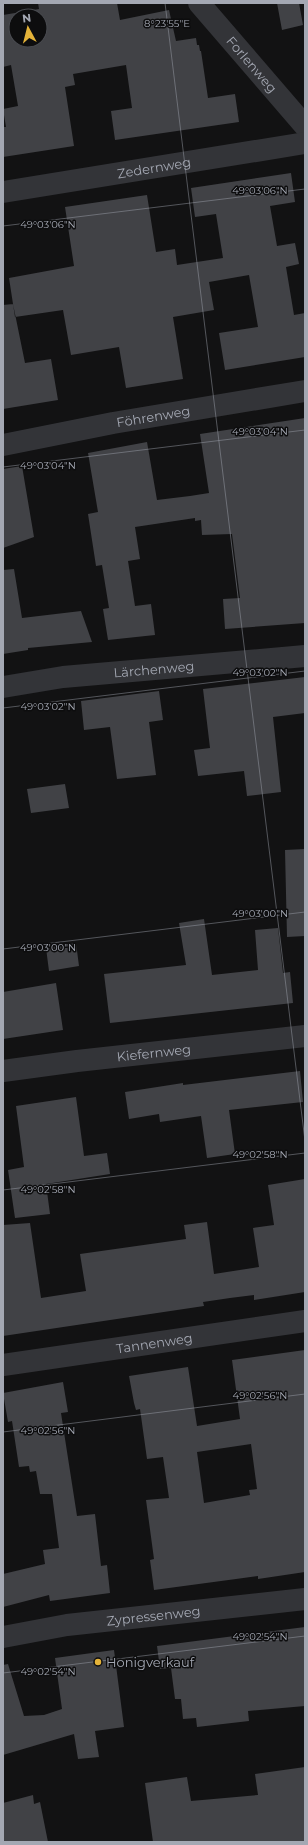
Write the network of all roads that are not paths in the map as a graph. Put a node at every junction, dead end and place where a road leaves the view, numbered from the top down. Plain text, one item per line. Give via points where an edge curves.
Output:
1 (199, 3) edge
2 (305, 126) edge
3 (305, 143) edge
4 (3, 192) edge
5 (305, 392) edge
6 (3, 445) edge
7 (305, 656) edge
8 (3, 687) edge
9 (305, 1036) edge
10 (3, 1071) edge
11 (305, 1321) edge
12 (3, 1365) edge
13 (305, 1599) edge
14 (3, 1637) edge

1 - 2 street, Forlenweg
3 - 4 street, Zedernweg
5 - 6 street, Föhrenweg via 113,423
7 - 8 street, Lärchenweg via 63,677
9 - 10 street, Kiefernweg
11 - 12 street, Tannenweg
13 - 14 street, Zypressenweg via 66,1625

